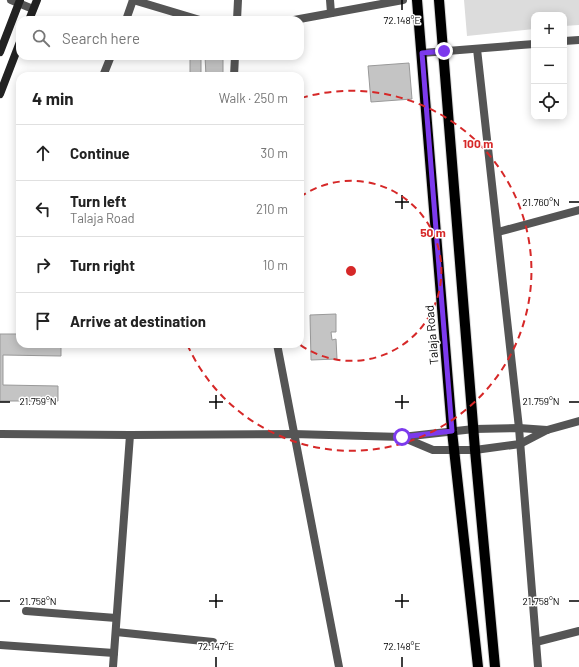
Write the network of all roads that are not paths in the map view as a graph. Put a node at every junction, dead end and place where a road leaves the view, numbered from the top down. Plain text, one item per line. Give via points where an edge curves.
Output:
1 (37, 0) edge
2 (133, 0) edge
3 (238, 0) edge
4 (330, 0) edge
5 (403, 0) edge
6 (417, 0) edge
7 (439, 0) edge
8 (17, 1) edge
9 (33, 9) junction
10 (331, 13) junction
11 (30, 16) edge
12 (127, 16) edge
13 (187, 16) edge
14 (237, 16) edge
15 (304, 18) edge
16 (579, 40) edge
17 (567, 41) edge
18 (531, 44) edge
19 (477, 49) junction
20 (444, 51) junction
21 (0, 52) edge
22 (16, 52) edge
23 (422, 53) junction
24 (109, 60) edge
25 (235, 60) edge
26 (105, 72) edge
27 (234, 72) edge
28 (0, 94) edge
29 (579, 210) edge
30 (498, 232) junction
31 (278, 348) edge
32 (579, 421) edge
33 (519, 428) junction
34 (474, 429) junction
35 (547, 430) junction
36 (452, 431) junction
37 (0, 434) edge
38 (293, 434) junction
39 (130, 435) junction
40 (402, 437) junction
41 (520, 444) junction
42 (454, 450) junction
43 (475, 450) junction
44 (26, 611) dead end
45 (116, 618) junction
46 (579, 631) edge
47 (116, 632) junction
48 (213, 642) dead end
49 (536, 642) junction
50 (0, 644) edge
51 (114, 653) junction
52 (113, 667) edge
53 (339, 667) edge
54 (478, 667) edge
55 (496, 667) edge
56 (538, 667) edge

1 - 9 main road
2 - 12 street
2 - 13 street
3 - 14 street
4 - 10 street
5 - 10 street
6 - 23 main road, Talaja Road
7 - 20 main road
8 - 9 street
8 - 21 main road
9 - 11 main road
10 - 15 street
16 - 17 street
18 - 19 street
19 - 20 street
19 - 30 street
20 - 23 street
20 - 34 main road
22 - 28 main road
23 - 36 main road, Talaja Road
24 - 26 street
25 - 27 street
29 - 30 street
30 - 33 street
31 - 38 street
32 - 35 street
33 - 34 street
33 - 35 street
33 - 41 street
34 - 36 street
34 - 43 main road
35 - 41 street
36 - 40 street
36 - 42 main road, Talaja Road
37 - 39 street
38 - 39 street
38 - 40 street
38 - 53 street
39 - 45 street
40 - 42 street via 433,450
41 - 43 street
41 - 49 street
42 - 43 street
42 - 54 main road, Talaja Road
43 - 55 main road
44 - 45 street
45 - 47 street
46 - 49 street
47 - 48 street
47 - 51 street
49 - 56 street
50 - 51 street
51 - 52 street

